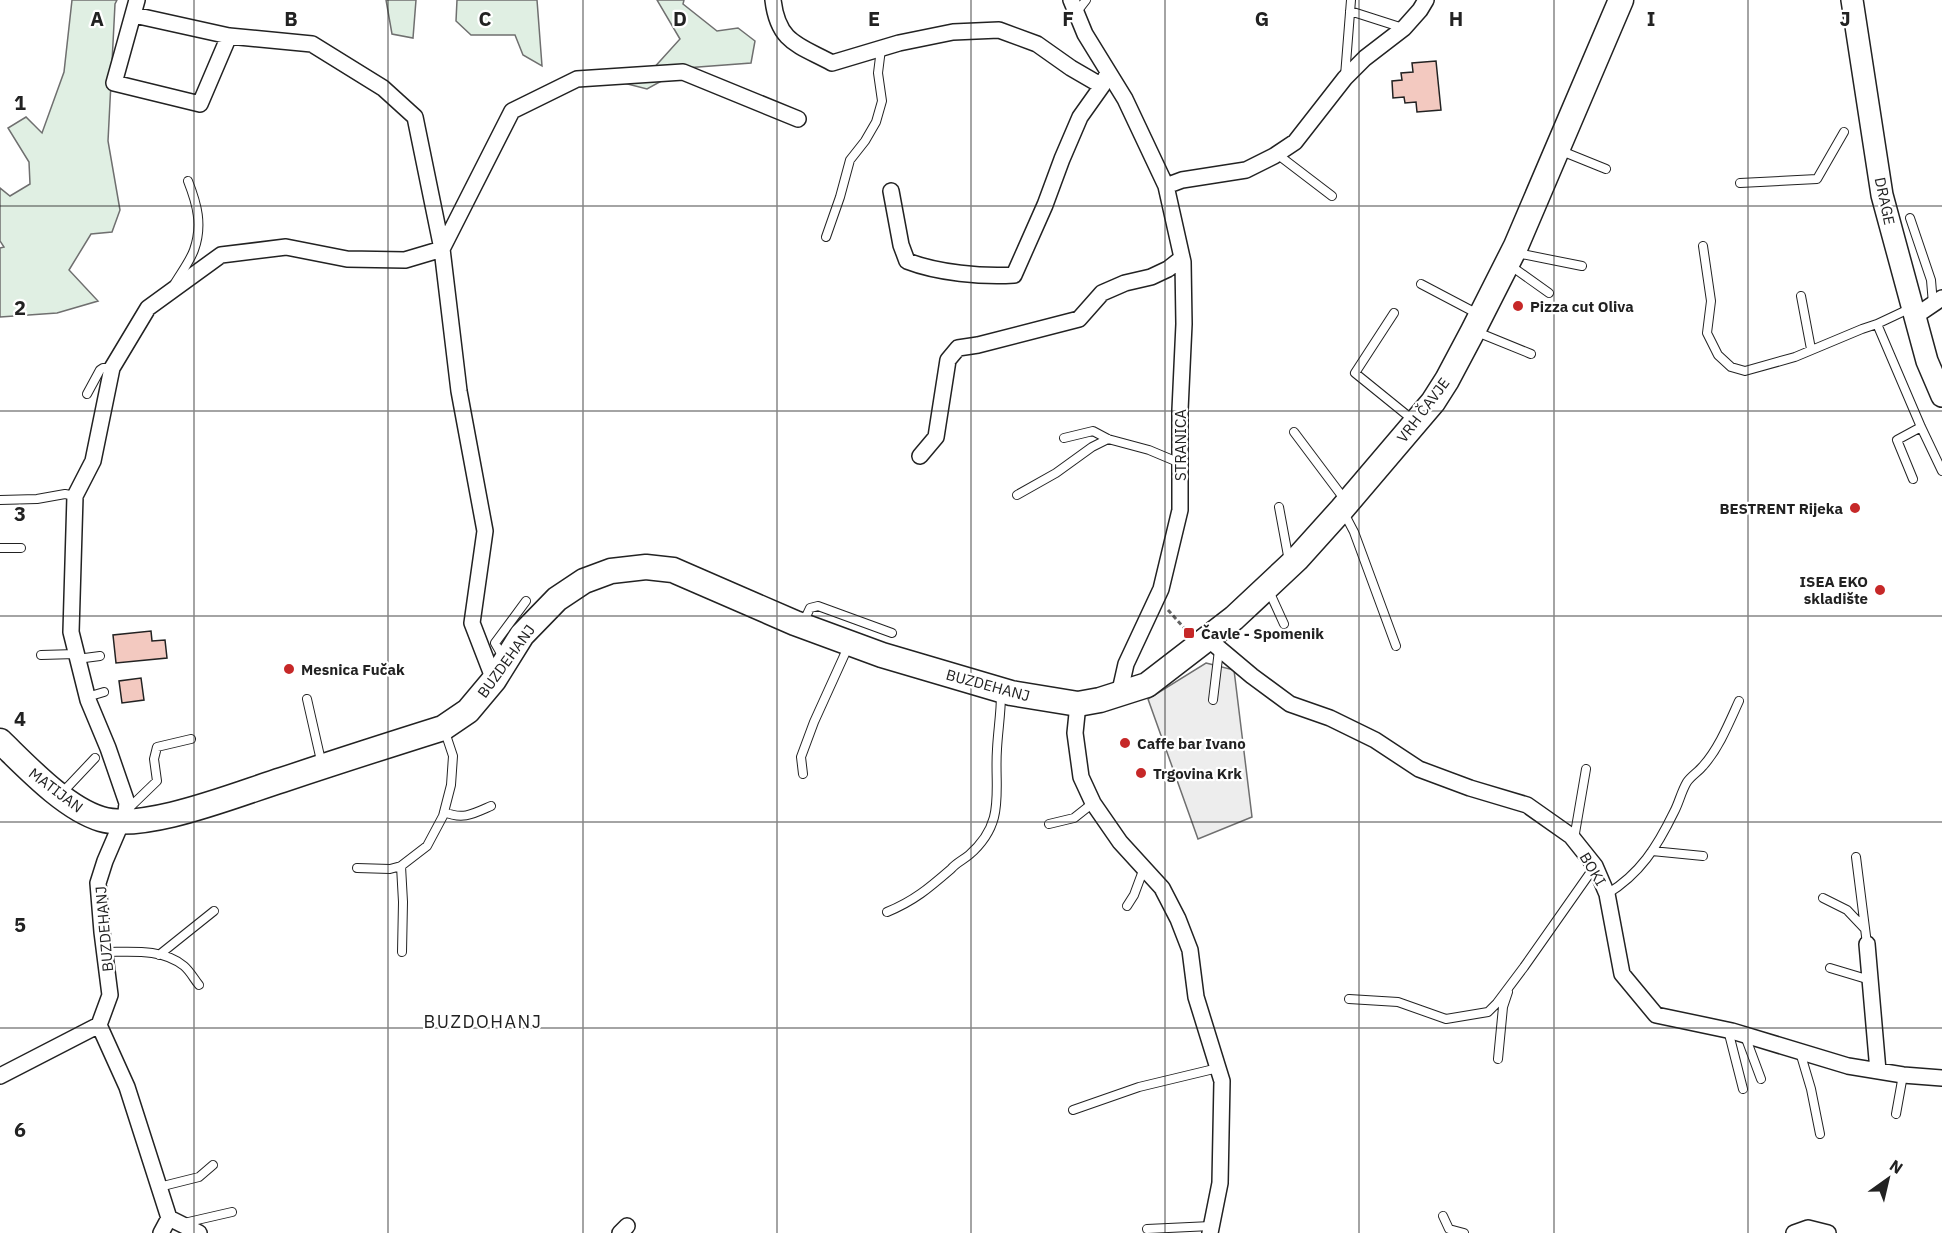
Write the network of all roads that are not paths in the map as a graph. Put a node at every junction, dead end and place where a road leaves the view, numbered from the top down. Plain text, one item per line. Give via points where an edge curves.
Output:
1 (773, 0) edge
2 (1086, 0) edge
3 (1351, 0) edge
4 (1426, 0) edge
5 (1621, 0) edge
6 (1852, 0) edge
7 (1073, 6) edge
8 (135, 7) edge
9 (1350, 11) junction
10 (1404, 28) junction
11 (229, 36) junction
12 (881, 49) junction
13 (1345, 78) junction
14 (1105, 79) junction
15 (798, 119) dead end
16 (1844, 132) dead end
17 (1558, 149) junction
18 (1277, 154) junction
19 (1606, 169) dead end
20 (188, 181) dead end
21 (1740, 183) dead end
22 (1166, 186) junction
23 (891, 191) dead end
24 (1332, 196) dead end
25 (1910, 218) dead end
26 (826, 237) dead end
27 (1703, 246) dead end
28 (442, 249) junction
29 (1182, 258) junction
30 (1510, 258) junction
31 (1582, 266) dead end
32 (1420, 284) dead end
33 (170, 292) junction
34 (1549, 293) dead end
35 (1801, 296) dead end
36 (1937, 301) edge
37 (1913, 312) junction
38 (1394, 313) dead end
39 (1477, 323) junction
40 (1877, 324) junction
41 (1811, 349) junction
42 (1531, 354) dead end
43 (112, 368) junction
44 (87, 394) dead end
45 (1942, 396) edge
46 (1416, 422) junction
47 (1920, 428) junction
48 (1294, 432) dead end
49 (1065, 438) dead end
50 (1108, 439) junction
51 (920, 456) dead end
52 (1180, 462) junction
53 (1942, 471) edge
54 (1913, 479) dead end
55 (1017, 495) dead end
56 (75, 496) junction
57 (0, 500) edge
58 (1344, 506) junction
59 (1280, 507) dead end
60 (0, 548) edge
61 (21, 548) dead end
62 (1290, 565) junction
63 (1267, 587) junction
64 (526, 601) dead end
65 (1284, 624) dead end
66 (802, 626) junction
67 (892, 633) dead end
68 (1204, 639) junction
69 (850, 643) junction
70 (1396, 646) dead end
71 (41, 654) dead end
72 (77, 656) junction
73 (100, 656) dead end
74 (500, 671) junction
75 (1001, 690) junction
76 (104, 692) dead end
77 (1119, 695) junction
78 (87, 697) junction
79 (307, 699) dead end
80 (1213, 700) dead end
81 (1739, 701) dead end
82 (1078, 704) junction
83 (443, 728) junction
84 (191, 739) dead end
85 (0, 741) edge
86 (95, 758) dead end
87 (322, 766) junction
88 (1586, 769) dead end
89 (803, 774) dead end
90 (59, 795) junction
91 (1093, 803) junction
92 (491, 806) dead end
93 (444, 812) junction
94 (124, 817) junction
95 (1049, 824) dead end
96 (1574, 840) junction
97 (1652, 851) junction
98 (1703, 856) dead end
99 (1856, 857) dead end
100 (401, 866) junction
101 (1595, 866) junction
102 (357, 868) dead end
103 (1144, 868) junction
104 (1607, 894) junction
105 (1824, 898) dead end
106 (1127, 906) dead end
107 (214, 911) dead end
108 (887, 912) dead end
109 (1866, 937) junction
110 (402, 951) dead end
111 (104, 952) junction
112 (159, 955) junction
113 (1830, 968) dead end
114 (1870, 980) junction
115 (199, 985) dead end
116 (1511, 985) junction
117 (1349, 999) dead end
118 (99, 1025) junction
119 (1728, 1030) junction
120 (1744, 1034) junction
121 (1800, 1051) junction
122 (1498, 1059) dead end
123 (1218, 1068) junction
124 (1878, 1071) junction
125 (1903, 1075) junction
126 (0, 1076) edge
127 (1942, 1078) edge
128 (1761, 1079) dead end
129 (1743, 1089) dead end
130 (1073, 1110) dead end
131 (1896, 1114) dead end
132 (1820, 1134) dead end
133 (213, 1165) dead end
134 (159, 1187) junction
135 (232, 1212) dead end
136 (1443, 1216) dead end
137 (174, 1221) junction
138 (1147, 1229) dead end
139 (1211, 1229) edge
140 (161, 1233) edge
141 (199, 1233) edge
142 (1464, 1233) edge
143 (1794, 1233) edge
144 (1828, 1233) edge

1 - 12 street via 775,16 787,39 832,63
2 - 7 lane
3 - 9 lane
4 - 10 street
5 - 17 main road, VRH ČAVJE
6 - 37 main road, DRAGE via 1882,195
7 - 14 street, STRANICA
8 - 11 street
8 - 11 street via 114,83 200,104
9 - 10 lane
9 - 13 lane
10 - 13 street
11 - 28 street via 312,44 383,88 415,117
12 - 14 street via 953,32 999,30 1037,44 1071,68
12 - 26 lane via 878,73 882,101 876,122 850,160
13 - 18 street via 1295,142
14 - 22 street, STRANICA via 1125,99
14 - 23 street via 1080,117 1014,275 944,270 907,261
15 - 28 street via 683,72 577,79 512,111
16 - 21 lane via 1817,179
17 - 19 lane
17 - 30 main road, VRH ČAVJE
18 - 22 street via 1246,170
18 - 24 lane
20 - 33 lane via 198,206 198,230 194,250
22 - 29 street, STRANICA
25 - 36 lane
27 - 41 lane via 1711,301 1707,333 1718,355 1731,367 1745,371
28 - 33 street via 405,260 347,259 286,247 220,255
28 - 74 street via 459,391 484,531 472,624
29 - 51 street via 1151,277 1102,293 1079,319 958,348 948,360 936,437
29 - 52 street, STRANICA
30 - 31 lane
30 - 34 lane
30 - 39 main road, VRH ČAVJE
32 - 39 lane
33 - 43 street via 148,308
35 - 41 lane
36 - 37 street
37 - 40 lane
37 - 45 main road, DRAGE
38 - 46 lane via 1355,373
39 - 42 lane
39 - 46 main road, VRH ČAVJE via 1447,380
40 - 41 lane
40 - 47 lane
43 - 44 lane via 100,370
43 - 56 street via 93,461
46 - 58 main road, VRH ČAVJE
47 - 53 lane
47 - 54 lane via 1897,440
48 - 58 lane
49 - 50 lane via 1093,431
50 - 52 lane
50 - 55 lane
52 - 77 street, STRANICA via 1180,510 1161,589 1126,663
56 - 57 lane
56 - 72 street via 70,632
58 - 62 main road, VRH ČAVJE
58 - 70 lane
59 - 62 lane
60 - 61 lane
62 - 63 main road, VRH ČAVJE
63 - 65 lane
63 - 68 main road, VRH ČAVJE
64 - 74 lane via 495,643
66 - 67 lane via 810,608 818,606
66 - 69 main road, BUZDEHANJ
66 - 74 main road, BUZDEHANJ via 673,570 646,567 611,571 584,581 557,599 522,635
68 - 77 main road, VRH ČAVJE via 1147,685
68 - 80 lane
68 - 96 street, BOKI via 1290,704 1375,740 1419,769 1527,805
69 - 75 main road, BUZDEHANJ
69 - 89 lane via 804,748
71 - 72 lane
72 - 73 lane
72 - 78 street
74 - 83 main road, BUZDEHANJ via 468,711
75 - 82 main road, BUZDEHANJ
75 - 108 lane via 998,799 986,835 933,886
76 - 78 lane
77 - 82 main road, BUZDEHANJ
78 - 94 street via 127,803
79 - 87 lane
81 - 97 lane via 1709,758 1688,780
82 - 91 street via 1077,755 1081,777
83 - 87 main road, BUZDEHANJ
83 - 93 lane via 453,756
84 - 94 lane via 158,747 154,759 157,781
85 - 90 main road, MATIJAN
86 - 90 lane
87 - 94 main road, BUZDEHANJ via 170,815
88 - 96 lane
90 - 94 main road, MATIJAN via 80,811 101,819
91 - 95 lane via 1074,818
91 - 103 street
92 - 93 lane via 456,817
93 - 100 lane via 427,846
94 - 111 street, BUZDEHANJ via 98,883
96 - 101 street, BOKI
97 - 98 lane
97 - 104 lane via 1632,876
99 - 109 lane
100 - 102 lane
100 - 110 lane
101 - 104 street, BOKI
101 - 116 lane
103 - 106 lane
103 - 123 street via 1162,888 1179,919 1190,950 1196,997
104 - 119 street, BOKI via 1622,974 1656,1016
105 - 109 lane via 1847,910
107 - 112 lane
109 - 114 street
111 - 112 lane
111 - 118 street, BUZDEHANJ via 110,995
112 - 115 lane via 184,966
113 - 114 lane
114 - 124 street
116 - 117 lane via 1488,1012 1446,1019 1398,1002
116 - 122 lane via 1503,1007
118 - 126 street
118 - 134 street via 128,1087
119 - 120 street, BOKI
119 - 129 lane
120 - 121 street, BOKI
120 - 128 lane
121 - 124 street, BOKI
121 - 132 lane
123 - 130 lane via 1139,1087
123 - 139 street via 1222,1081 1220,1183
124 - 125 street, BOKI
125 - 127 street, BOKI
125 - 131 lane
133 - 134 lane via 199,1177
134 - 137 street
135 - 137 lane
136 - 142 lane via 1449,1229
137 - 140 street
137 - 141 street
138 - 139 lane
143 - 144 street via 1808,1228

